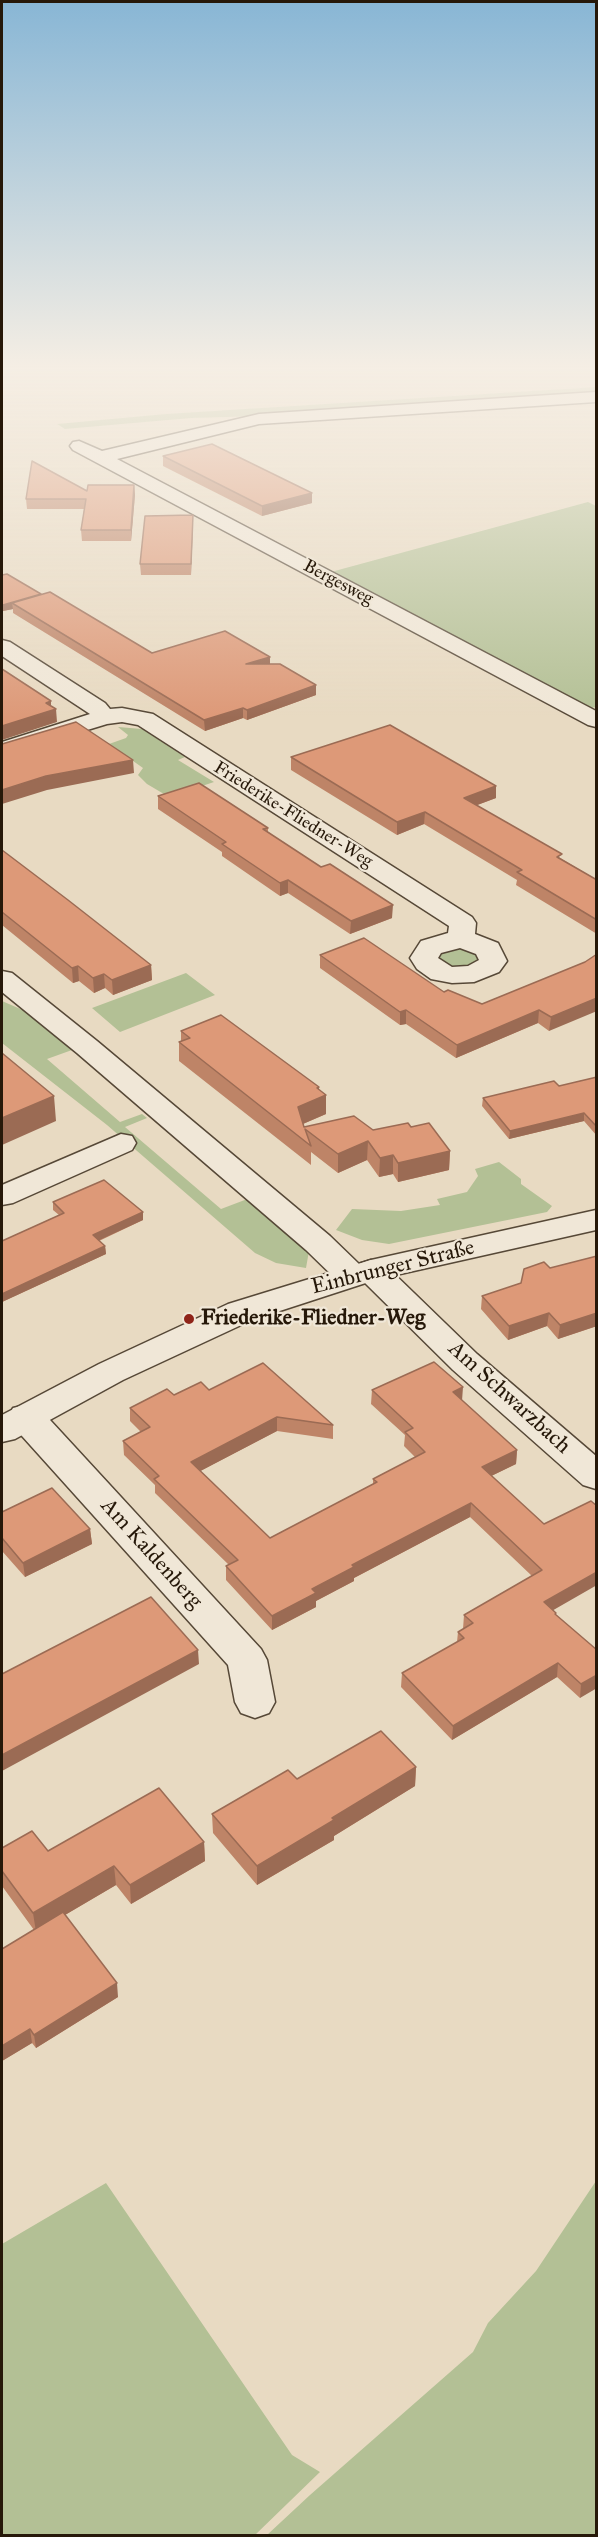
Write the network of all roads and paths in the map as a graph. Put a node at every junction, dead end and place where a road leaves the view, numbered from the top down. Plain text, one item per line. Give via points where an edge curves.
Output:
1 (147, 481) edge
2 (2, 647) edge
3 (104, 717) junction
4 (597, 720) edge
5 (2, 749) edge
6 (460, 940) dead end
7 (2, 979) edge
8 (121, 1143) dead end
9 (2, 1196) edge
10 (597, 1220) edge
11 (361, 1273) junction
12 (14, 1424) edge
13 (597, 1476) edge
14 (255, 1702) dead end

1 - 4 street, Bergesweg
2 - 3 street via 97,708
3 - 5 street, Friederike-Fliedner-Weg
3 - 6 street, Friederike-Fliedner-Weg via 132,716 151,722 463,923
7 - 11 street via 318,1243
8 - 9 street
10 - 11 street, Einbrunger Straße
11 - 12 street, Einbrunger Straße via 240,1312 111,1372
11 - 13 street, Am Schwarzbach
12 - 14 street, Am Kaldenberg via 247,1660

